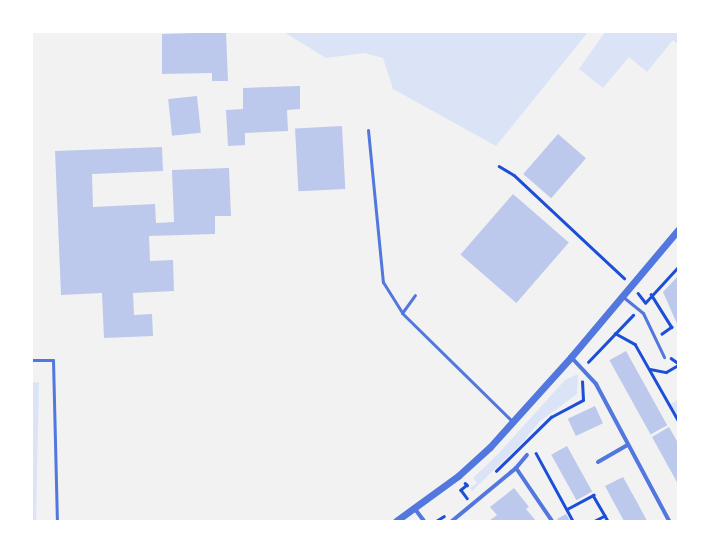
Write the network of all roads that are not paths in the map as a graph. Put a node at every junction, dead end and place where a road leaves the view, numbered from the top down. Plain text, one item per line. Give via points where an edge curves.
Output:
1 (368, 130) dead end
2 (678, 230) edge
3 (620, 295) junction
4 (415, 296) dead end
5 (402, 313) junction
6 (570, 357) junction
7 (664, 357) dead end
8 (32, 360) edge
9 (514, 423) junction
10 (628, 445) junction
11 (527, 455) dead end
12 (598, 462) dead end
13 (516, 468) junction
14 (415, 509) junction
15 (57, 521) edge
16 (396, 521) edge
17 (424, 521) edge
18 (452, 521) edge
19 (552, 521) edge
20 (669, 521) edge

1 - 5 lane via 384,282
2 - 3 street
3 - 6 street
3 - 7 lane via 643,313
4 - 5 lane
5 - 9 lane
6 - 9 street
6 - 10 street via 596,384
8 - 15 lane via 53,360
9 - 14 street via 467,468
10 - 12 street
10 - 20 street
11 - 13 street
13 - 18 street
13 - 19 street
14 - 16 street
14 - 17 street

